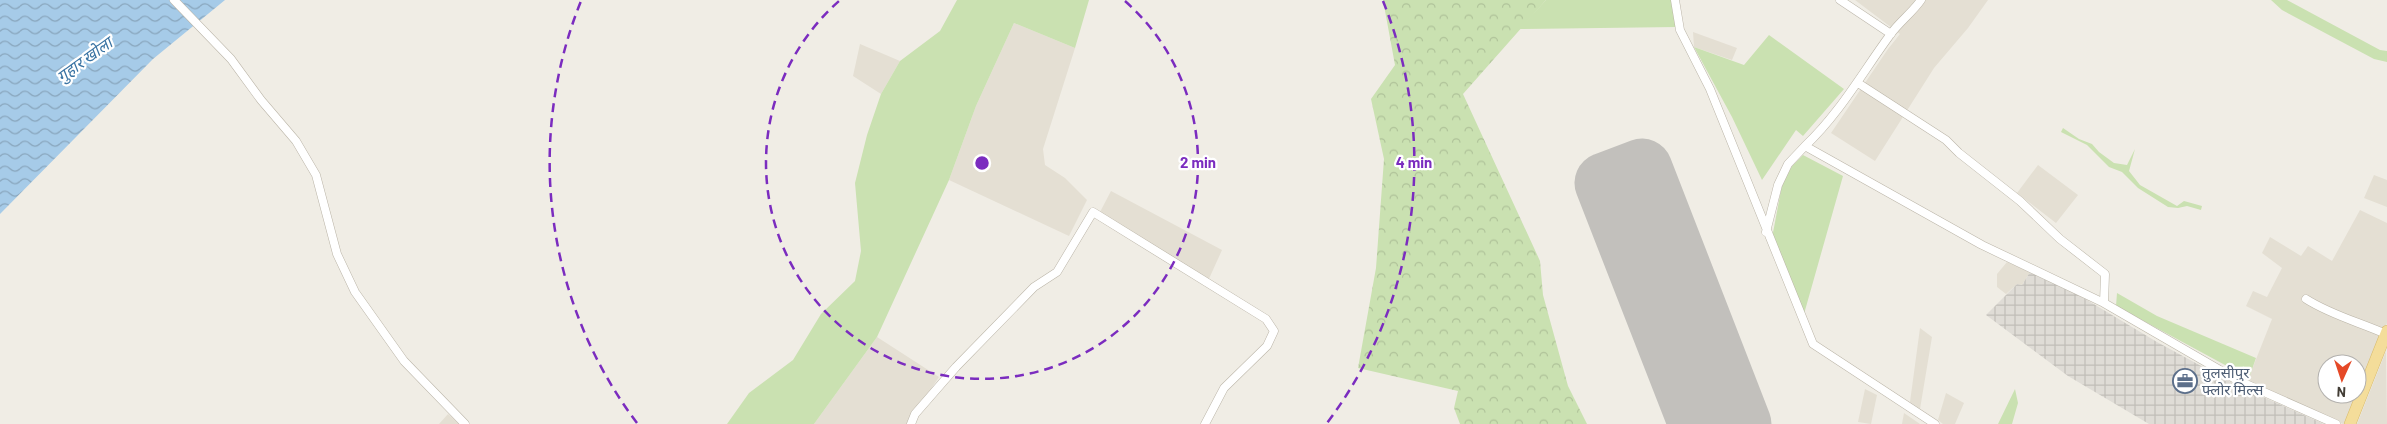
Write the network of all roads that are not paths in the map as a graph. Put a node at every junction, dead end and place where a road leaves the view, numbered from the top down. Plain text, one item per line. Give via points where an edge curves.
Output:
1 (174, 0) edge
2 (1675, 0) edge
3 (1840, 0) edge
4 (1921, 0) edge
5 (1891, 34) junction
6 (1858, 83) junction
7 (1805, 146) junction
8 (1766, 232) junction
9 (2306, 299) dead end
10 (2104, 303) junction
11 (2386, 333) edge
12 (465, 424) edge
13 (912, 424) edge
14 (1205, 424) edge
15 (1935, 424) edge
16 (2336, 424) edge
17 (2350, 424) edge

1 - 12 street via 231,59 296,141 316,175 337,254 355,292 404,361
2 - 8 street via 1680,30 1710,89
3 - 5 street
4 - 5 street
5 - 6 street
6 - 7 street via 1821,131
6 - 10 street via 1946,140 2104,274
7 - 8 street via 1788,164 1778,185
7 - 10 street via 1982,245
8 - 15 street via 1813,344
9 - 11 street via 2323,310
10 - 16 street via 2237,380
11 - 17 main road
13 - 14 street via 915,414 956,367 1034,286 1057,272 1093,212 1266,319 1272,326 1274,331 1267,346 1224,388

